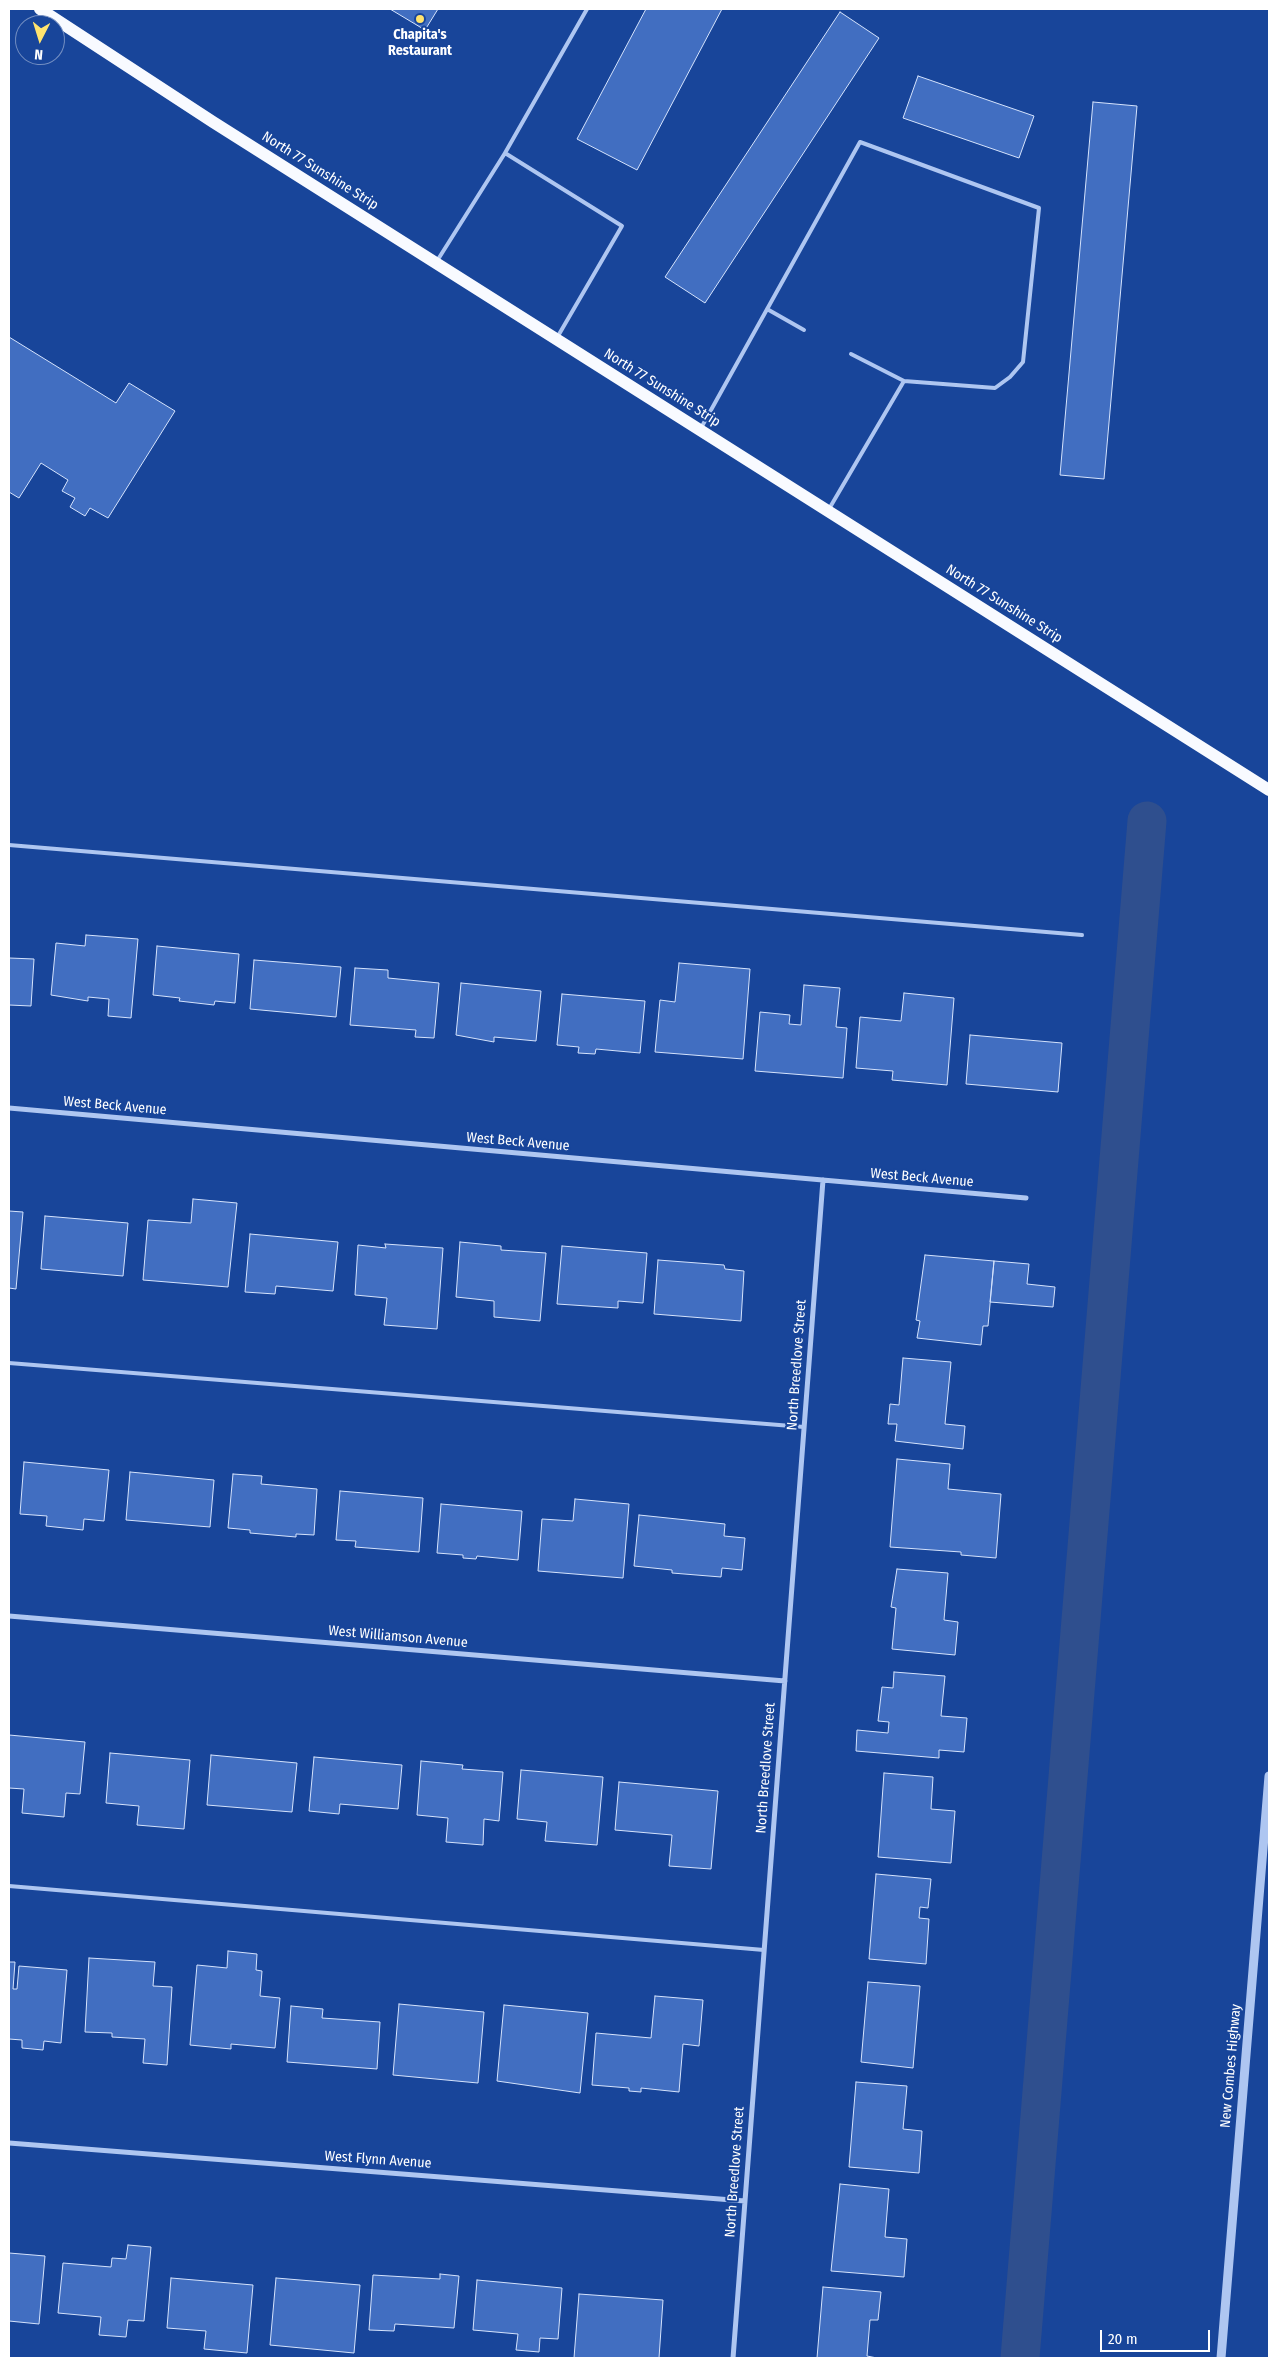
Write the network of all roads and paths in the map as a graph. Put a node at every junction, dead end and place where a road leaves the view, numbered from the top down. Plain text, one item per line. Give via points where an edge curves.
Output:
1 (40, 9) edge
2 (586, 9) edge
3 (505, 153) junction
4 (437, 263) junction
5 (767, 309) junction
6 (804, 330) dead end
7 (557, 338) junction
8 (851, 354) dead end
9 (904, 381) junction
10 (700, 430) junction
11 (827, 510) junction
12 (1269, 790) edge
13 (9, 845) edge
14 (1082, 935) dead end
15 (9, 1108) edge
16 (823, 1180) junction
17 (1026, 1198) dead end
18 (9, 1363) edge
19 (804, 1427) junction
20 (9, 1616) edge
21 (784, 1681) junction
22 (1269, 1776) edge
23 (9, 1886) edge
24 (764, 1950) junction
25 (9, 2143) edge
26 (744, 2200) junction
27 (733, 2358) edge
28 (1221, 2358) edge

1 - 4 main road, North 77 Sunshine Strip
2 - 3 lane
3 - 4 lane
3 - 7 lane via 622,226
4 - 7 main road, North 77 Sunshine Strip
5 - 6 lane
5 - 9 lane via 860,142 1039,208 1023,362 995,388
5 - 10 lane
7 - 10 main road, North 77 Sunshine Strip
8 - 9 lane
9 - 11 lane
10 - 11 main road, North 77 Sunshine Strip
11 - 12 main road, North 77 Sunshine Strip
13 - 14 lane
15 - 16 street, West Beck Avenue
16 - 17 street, West Beck Avenue
16 - 19 street, North Breedlove Street
18 - 19 lane
19 - 21 street, North Breedlove Street
20 - 21 street, West Williamson Avenue
21 - 24 street, North Breedlove Street
22 - 28 street, New Combes Highway
23 - 24 lane
24 - 26 street, North Breedlove Street
25 - 26 street, West Flynn Avenue
26 - 27 street, North Breedlove Street

